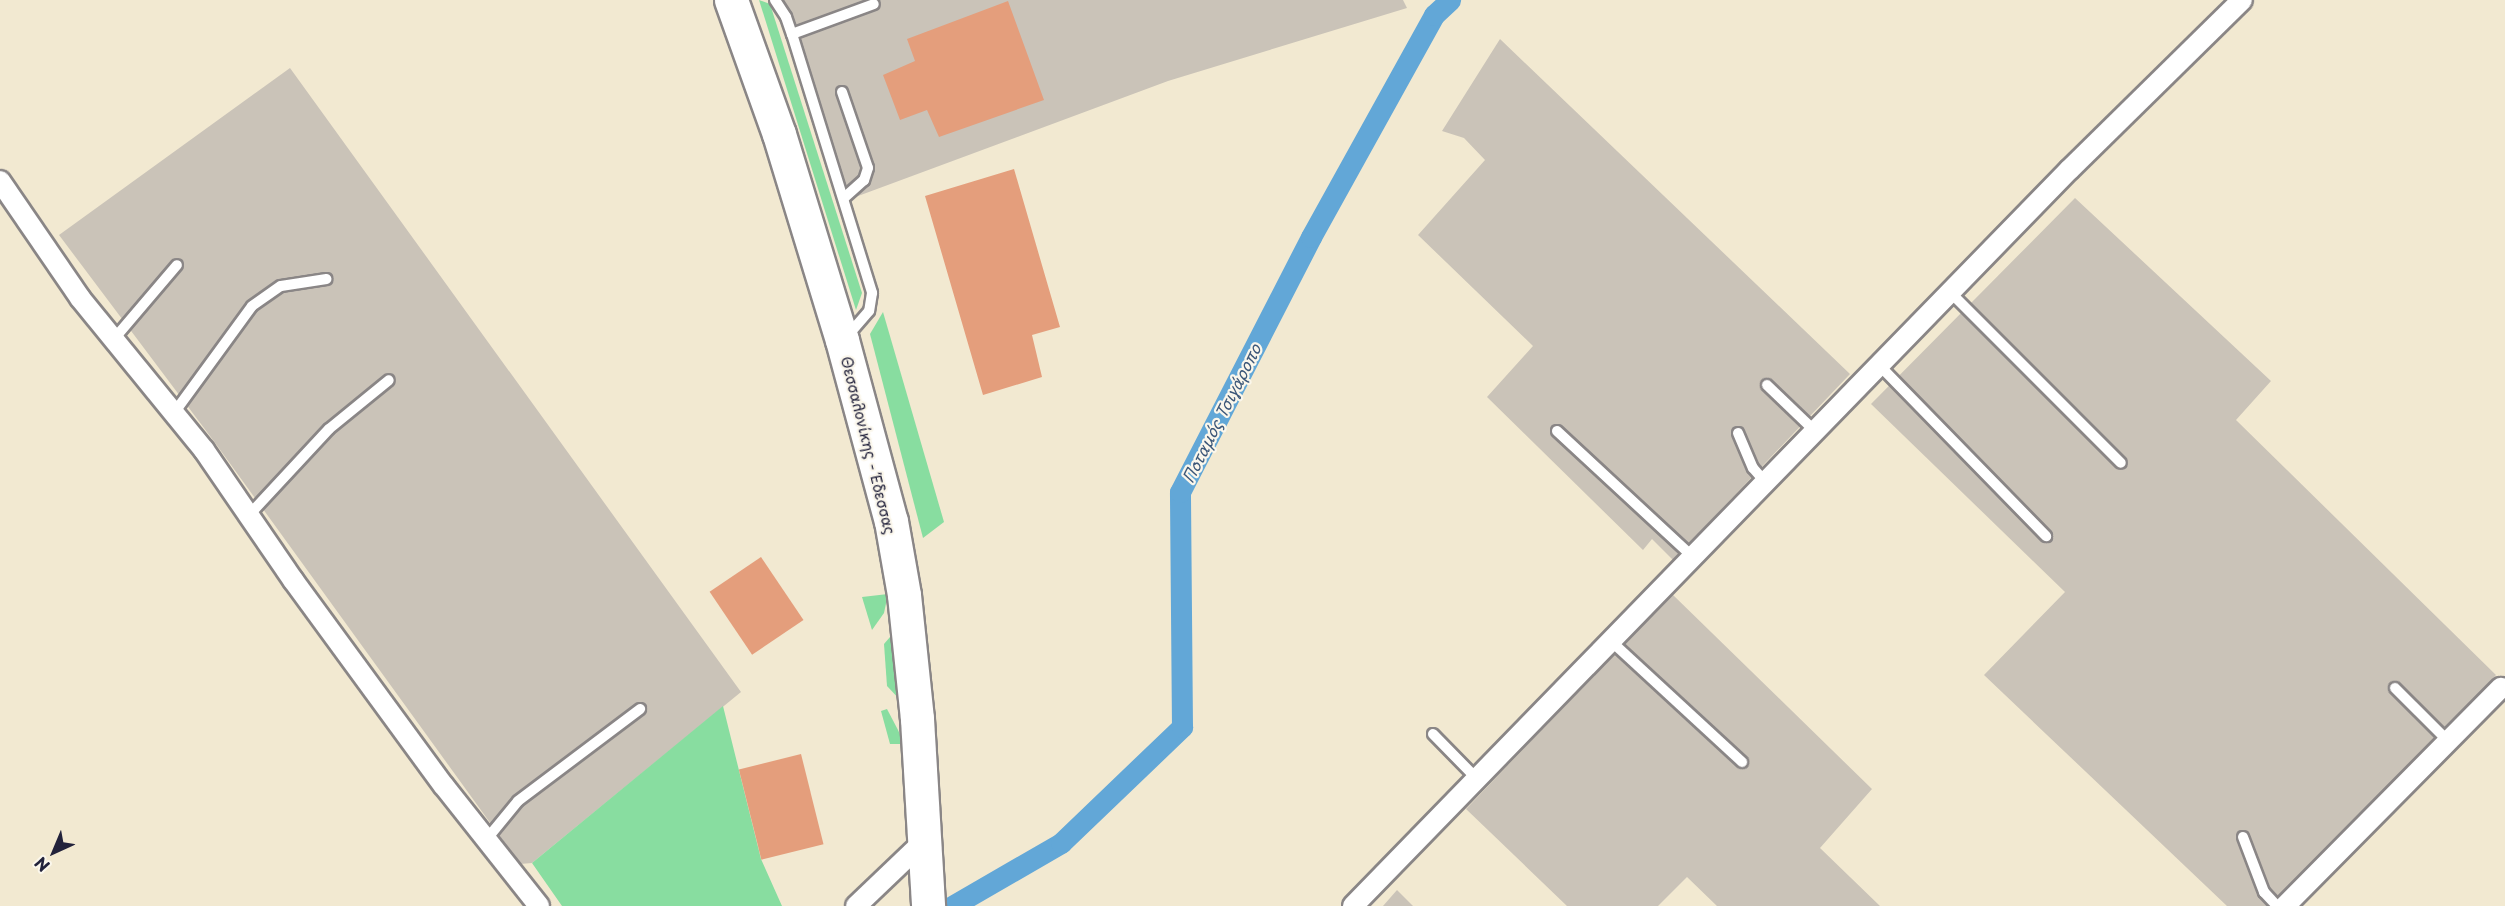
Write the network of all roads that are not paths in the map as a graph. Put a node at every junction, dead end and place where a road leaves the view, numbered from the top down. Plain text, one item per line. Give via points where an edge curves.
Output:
1 (731, 0) edge
2 (775, 0) edge
3 (2242, 0) edge
4 (874, 4) dead end
5 (792, 34) junction
6 (842, 92) dead end
7 (0, 181) edge
8 (844, 198) junction
9 (177, 265) dead end
10 (326, 279) dead end
11 (1951, 292) junction
12 (114, 339) junction
13 (842, 340) junction
14 (1880, 366) junction
15 (389, 380) dead end
16 (1767, 385) dead end
17 (174, 412) junction
18 (1557, 431) dead end
19 (1816, 432) junction
20 (1738, 433) dead end
21 (2121, 463) dead end
22 (1766, 483) junction
23 (250, 514) junction
24 (2046, 536) dead end
25 (1694, 558) junction
26 (1611, 642) junction
27 (2395, 688) dead end
28 (2501, 688) dead end
29 (640, 709) dead end
30 (1433, 734) dead end
31 (2448, 741) junction
32 (1743, 762) dead end
33 (1477, 779) junction
34 (2243, 837) dead end
35 (486, 840) junction
36 (924, 850) junction
37 (539, 906) edge
38 (856, 906) edge
39 (928, 906) edge
40 (1353, 906) edge
41 (2277, 906) edge
42 (2285, 906) edge

1 - 13 highway, Θεσσαλονίκης - Έδεσσας via 779,134
2 - 5 lane
3 - 11 street
4 - 5 lane
5 - 8 lane
6 - 8 lane via 868,168 864,180
7 - 12 street via 80,298
8 - 13 lane via 873,299 869,310
9 - 12 lane
10 - 17 lane via 281,286 252,306
11 - 14 street
11 - 21 lane
12 - 17 street
13 - 36 highway, Θεσσαλονίκης - Έδεσσας via 891,521 904,595 917,719
14 - 19 street
14 - 24 lane
15 - 23 lane via 329,429
16 - 19 lane
17 - 23 street
18 - 25 lane
19 - 22 street
20 - 22 lane via 1753,468
22 - 25 street
23 - 35 street via 293,580
25 - 26 street
26 - 32 lane
26 - 33 street
27 - 31 lane
28 - 31 street
29 - 35 lane via 518,801
30 - 33 lane
31 - 42 street
33 - 40 street
34 - 41 lane via 2264,892
35 - 37 street
36 - 38 street
36 - 39 highway, Θεσσαλονίκης - Έδεσσας

